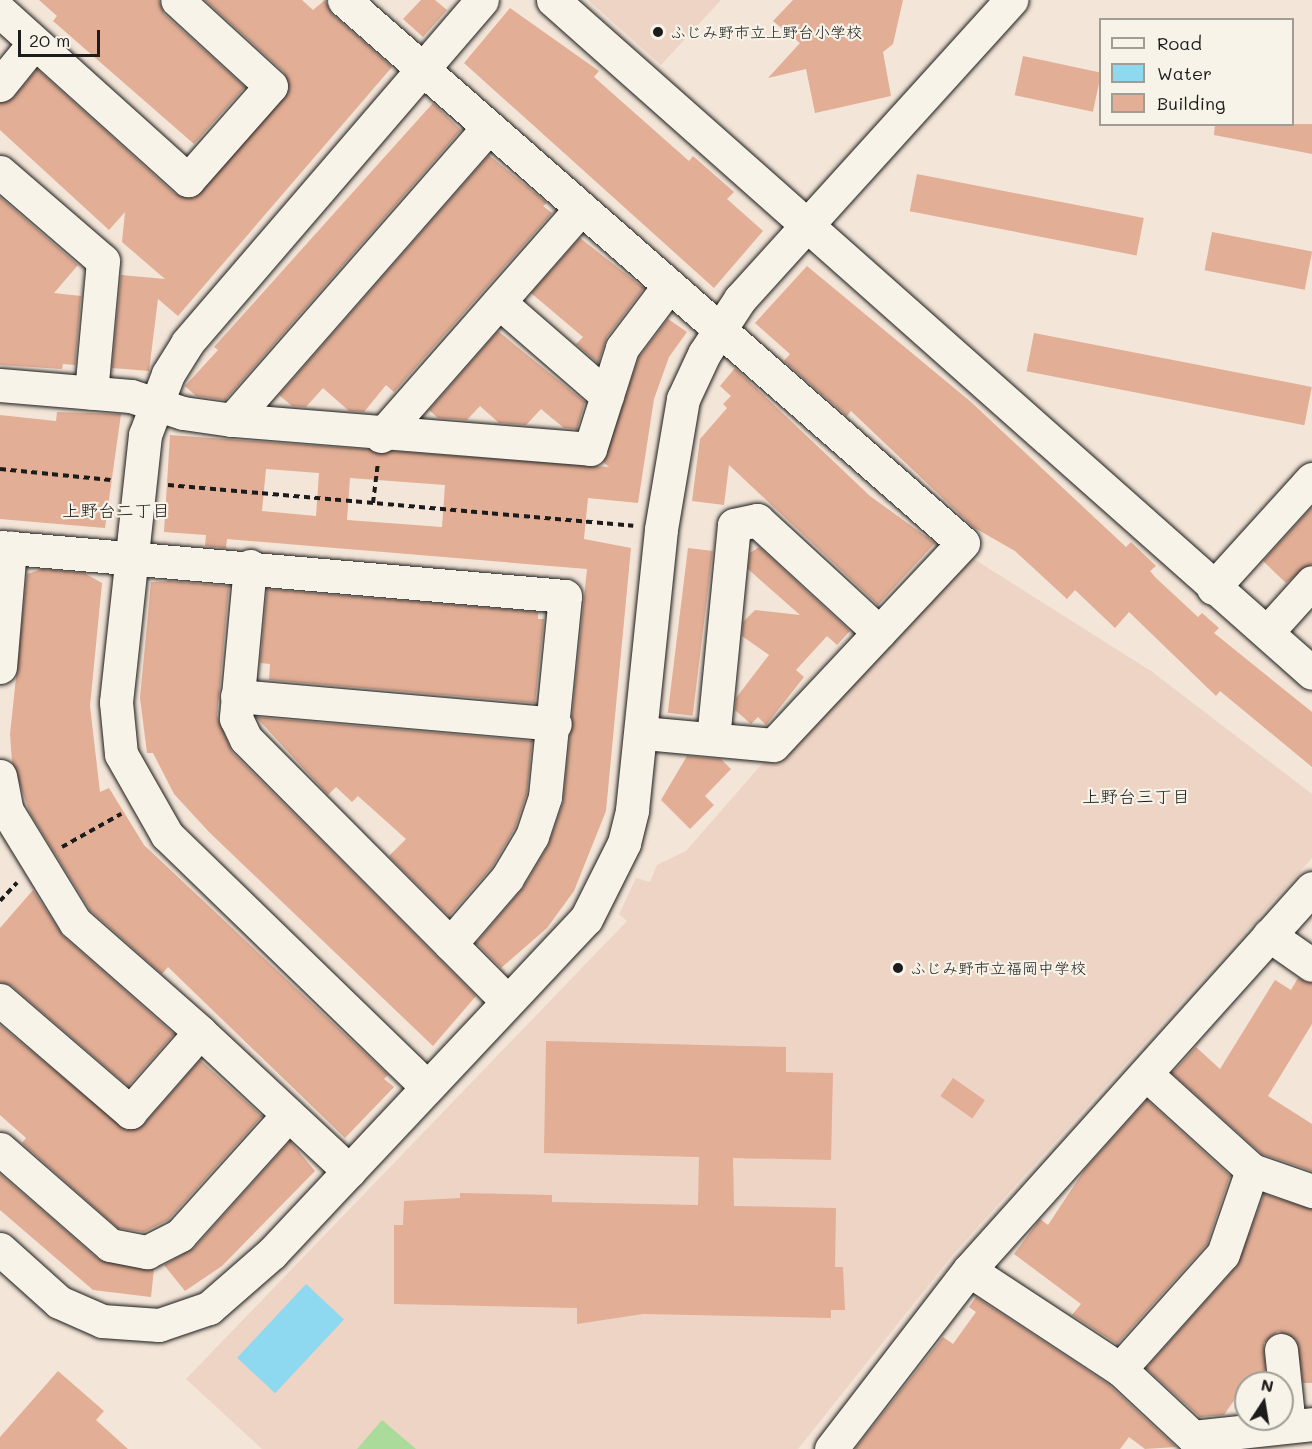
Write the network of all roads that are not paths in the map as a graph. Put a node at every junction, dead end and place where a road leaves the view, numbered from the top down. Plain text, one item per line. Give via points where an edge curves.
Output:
1 (177, 0) edge
2 (344, 0) edge
3 (482, 0) edge
4 (553, 0) edge
5 (1011, 0) edge
6 (0, 11) edge
7 (34, 43) junction
8 (422, 70) junction
9 (0, 85) edge
10 (486, 130) junction
11 (0, 172) edge
12 (579, 211) junction
13 (807, 225) junction
14 (668, 287) junction
15 (499, 302) junction
16 (720, 329) junction
17 (0, 385) edge
18 (91, 392) junction
19 (607, 396) junction
20 (156, 404) junction
21 (232, 420) junction
22 (381, 436) junction
23 (1312, 479) edge
24 (5, 547) edge
25 (129, 557) junction
26 (250, 566) junction
27 (1312, 582) edge
28 (1213, 588) junction
29 (879, 632) junction
30 (1267, 632) junction
31 (0, 667) edge
32 (1312, 673) edge
33 (237, 696) junction
34 (555, 724) junction
35 (643, 733) junction
36 (713, 739) junction
37 (0, 776) edge
38 (1312, 888) edge
39 (1269, 935) junction
40 (450, 944) junction
41 (1312, 965) edge
42 (0, 1000) edge
43 (507, 1001) junction
44 (200, 1032) junction
45 (1146, 1074) junction
46 (426, 1086) junction
47 (288, 1115) junction
48 (0, 1149) edge
49 (1252, 1170) junction
50 (349, 1171) junction
51 (1312, 1191) edge
52 (0, 1249) edge
53 (969, 1270) junction
54 (1281, 1350) dead end
55 (1120, 1369) junction
56 (1301, 1425) edge
57 (1189, 1443) edge
58 (831, 1449) edge

1 - 7 street via 271,86 188,180
2 - 8 street
3 - 8 street
4 - 13 street
5 - 13 street
6 - 7 street
7 - 9 street
8 - 10 street
8 - 20 street via 188,343
10 - 12 street
10 - 21 street
11 - 18 street via 103,261
12 - 14 street
12 - 15 street
13 - 16 street
13 - 28 street
14 - 16 street
14 - 19 street via 622,348
15 - 19 street
15 - 22 street
16 - 29 street via 963,543
16 - 35 street via 683,399 661,529
17 - 18 street
18 - 20 street
19 - 22 street via 590,449
20 - 21 street
20 - 25 street via 138,482
21 - 22 street
23 - 28 street
24 - 25 street
24 - 31 street
25 - 26 street
25 - 46 street via 116,702 121,754 138,791 167,836
26 - 33 street
26 - 34 street via 565,596
27 - 30 street
28 - 30 street
29 - 36 street via 773,745
29 - 36 street via 757,520 734,525
30 - 32 street
33 - 34 street
33 - 40 street via 236,718 246,739
34 - 40 street via 545,797 532,836 507,878
35 - 36 street
35 - 43 street via 627,832 608,881 586,919
37 - 44 street via 8,811 75,922
38 - 39 street
39 - 41 street
39 - 45 street
40 - 43 street
42 - 44 street via 130,1112
43 - 46 street
44 - 47 street
45 - 49 street
45 - 53 street
46 - 50 street
47 - 48 street via 180,1234 147,1252 110,1245
47 - 50 street
49 - 51 street
49 - 55 street via 1223,1254
50 - 52 street via 236,1289 209,1308 159,1325 127,1326 78,1312
53 - 55 street
53 - 58 street
54 - 56 street
55 - 57 street
56 - 57 street

